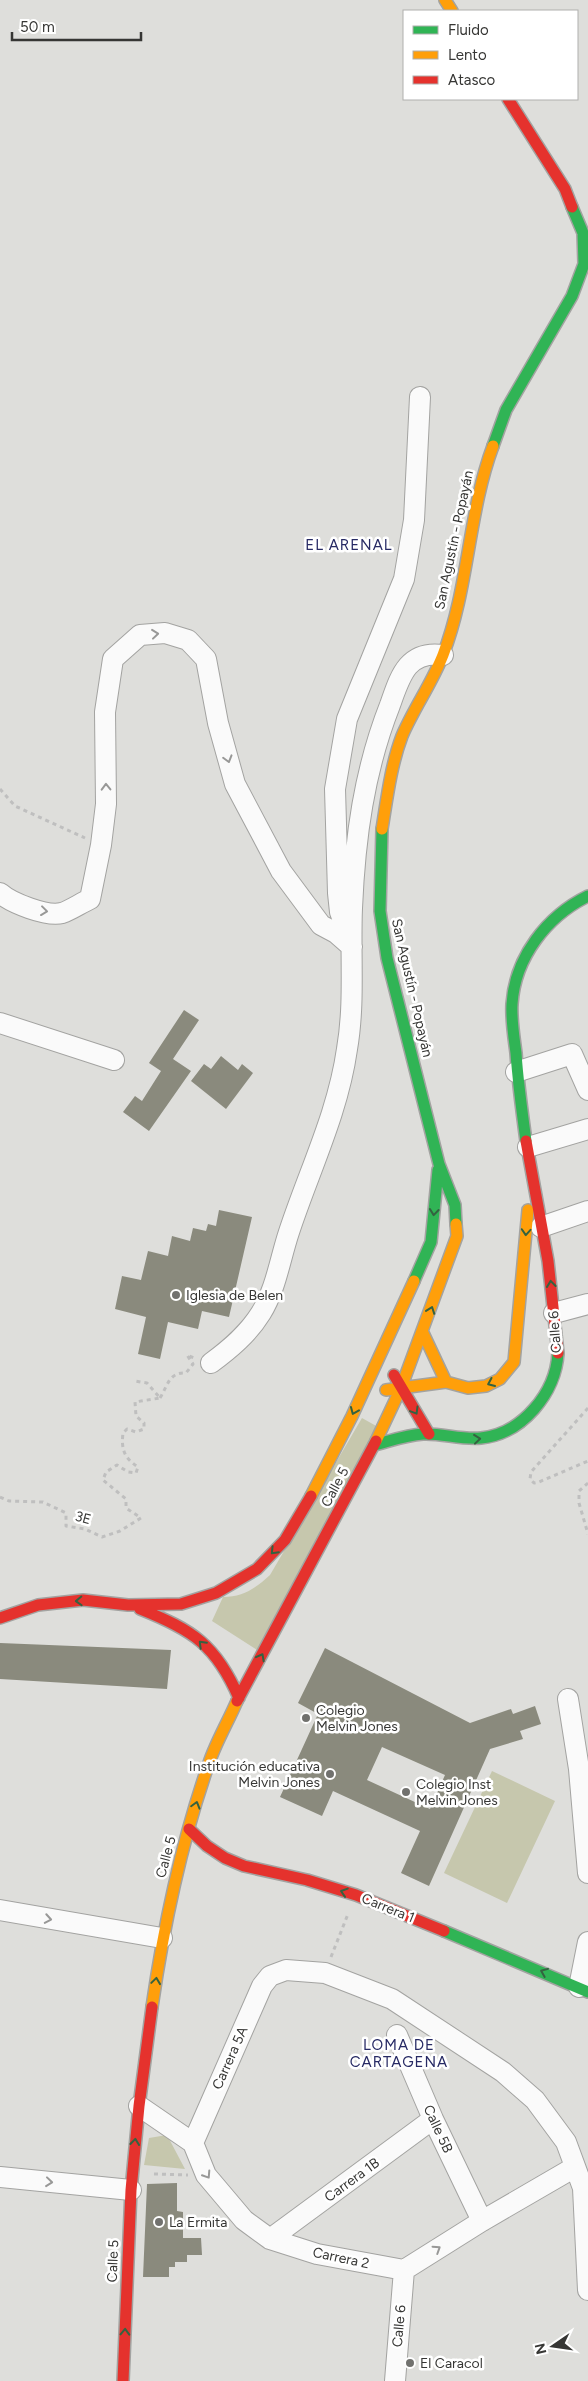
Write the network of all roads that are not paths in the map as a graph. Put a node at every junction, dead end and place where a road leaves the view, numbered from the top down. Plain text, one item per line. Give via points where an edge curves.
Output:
1 (509, 100) edge
2 (420, 397) dead end
3 (443, 655) junction
4 (0, 893) edge
5 (588, 896) edge
6 (352, 947) junction
7 (0, 1023) edge
8 (114, 1060) dead end
9 (516, 1072) junction
10 (587, 1084) edge
11 (587, 1132) edge
12 (530, 1156) junction
13 (439, 1164) junction
14 (588, 1212) edge
15 (541, 1227) junction
16 (588, 1304) edge
17 (554, 1313) junction
18 (423, 1333) junction
19 (382, 1352) junction
20 (212, 1363) road end
21 (446, 1382) junction
22 (402, 1388) junction
23 (361, 1394) junction
24 (429, 1434) junction
25 (374, 1444) junction
26 (128, 1605) junction
27 (0, 1618) edge
28 (239, 1698) junction
29 (568, 1699) dead end
30 (583, 1768) edge
31 (189, 1828) junction
32 (586, 1831) edge
33 (588, 1873) edge
34 (0, 1910) edge
35 (162, 1938) junction
36 (588, 1942) edge
37 (584, 1989) edge
38 (398, 2035) dead end
39 (139, 2106) junction
40 (433, 2119) junction
41 (193, 2142) junction
42 (575, 2167) junction
43 (0, 2177) edge
44 (131, 2182) junction
45 (482, 2221) junction
46 (270, 2239) junction
47 (404, 2270) junction
48 (588, 2290) edge
49 (123, 2381) edge
50 (395, 2381) edge

1 - 3 main road, San Agustín - Popayán via 564,189 583,233 584,264 572,296 506,410 484,469 465,576
2 - 6 street via 414,520 404,579 347,720 336,789 340,912
3 - 6 street via 422,655 411,661 399,680 378,734 357,838
3 - 13 main road, San Agustín - Popayán via 402,737 391,776 381,832 380,891 388,958
4 -> 6 street via 34,910 60,913 90,899 102,845 106,804 105,712 113,659 140,635 165,633 188,640 206,659 218,723 235,784 281,871 321,925 336,932
5 - 9 main road, Calle 6 via 576,901 544,928 523,963 512,1000
6 - 20 street via 348,1048 339,1090 273,1287 261,1313 238,1342
7 - 8 street
9 - 10 street via 572,1054
9 - 12 main road, Calle 6
11 - 12 street
12 - 15 main road, Calle 6
12 -> 21 main road, Calle 6 via 514,1362 500,1378 486,1386 468,1388
18 -> 13 main road, San Agustín - Popayán via 457,1236 455,1205
13 -> 19 main road, Calle 5 via 431,1242
14 - 15 street
17 -> 15 main road, Calle 6
16 - 17 street
24 -> 17 main road, Calle 6 via 470,1440 489,1438 526,1418 548,1391 558,1358
18 - 21 main road
18 - 22 main road, San Agustín - Popayán
19 - 22 main road
19 - 23 main road, Calle 5
21 - 22 main road, Calle 6
22 - 23 main road, Calle 6
22 -> 24 main road
22 - 25 main road, Calle 5
23 -> 26 main road, Calle 5 via 298,1520 257,1569 216,1593 181,1604
24 - 25 main road, Calle 6
28 -> 25 main road, Calle 5
26 -> 27 main road via 83,1600 38,1604
28 -> 26 main road via 223,1665 196,1638 164,1618
31 -> 28 main road, Calle 5 via 209,1762
29 - 30 street
30 - 32 street
31 - 35 main road, Calle 5
37 -> 31 main road, Carrera 1 via 356,1895 244,1866 207,1846
32 - 33 street
34 -> 35 street
39 -> 35 main road, Calle 5
36 - 37 street
38 - 40 street, Calle 5B
39 - 41 street
44 -> 39 main road, Calle 5
40 - 45 street, Calle 5B
40 - 46 street, Carrera 1B
41 - 42 street, Carrera 5A via 262,1986 270,1976 286,1970 325,1973 392,1999 503,2072 535,2100 566,2142
41 -> 46 street, Carrera 2 via 206,2175 244,2220
42 - 45 street
42 - 48 street via 583,2188
43 -> 44 street
49 -> 44 main road, Calle 5
47 -> 45 street
46 - 47 street, Carrera 2 via 317,2254
47 - 50 street, Calle 6

